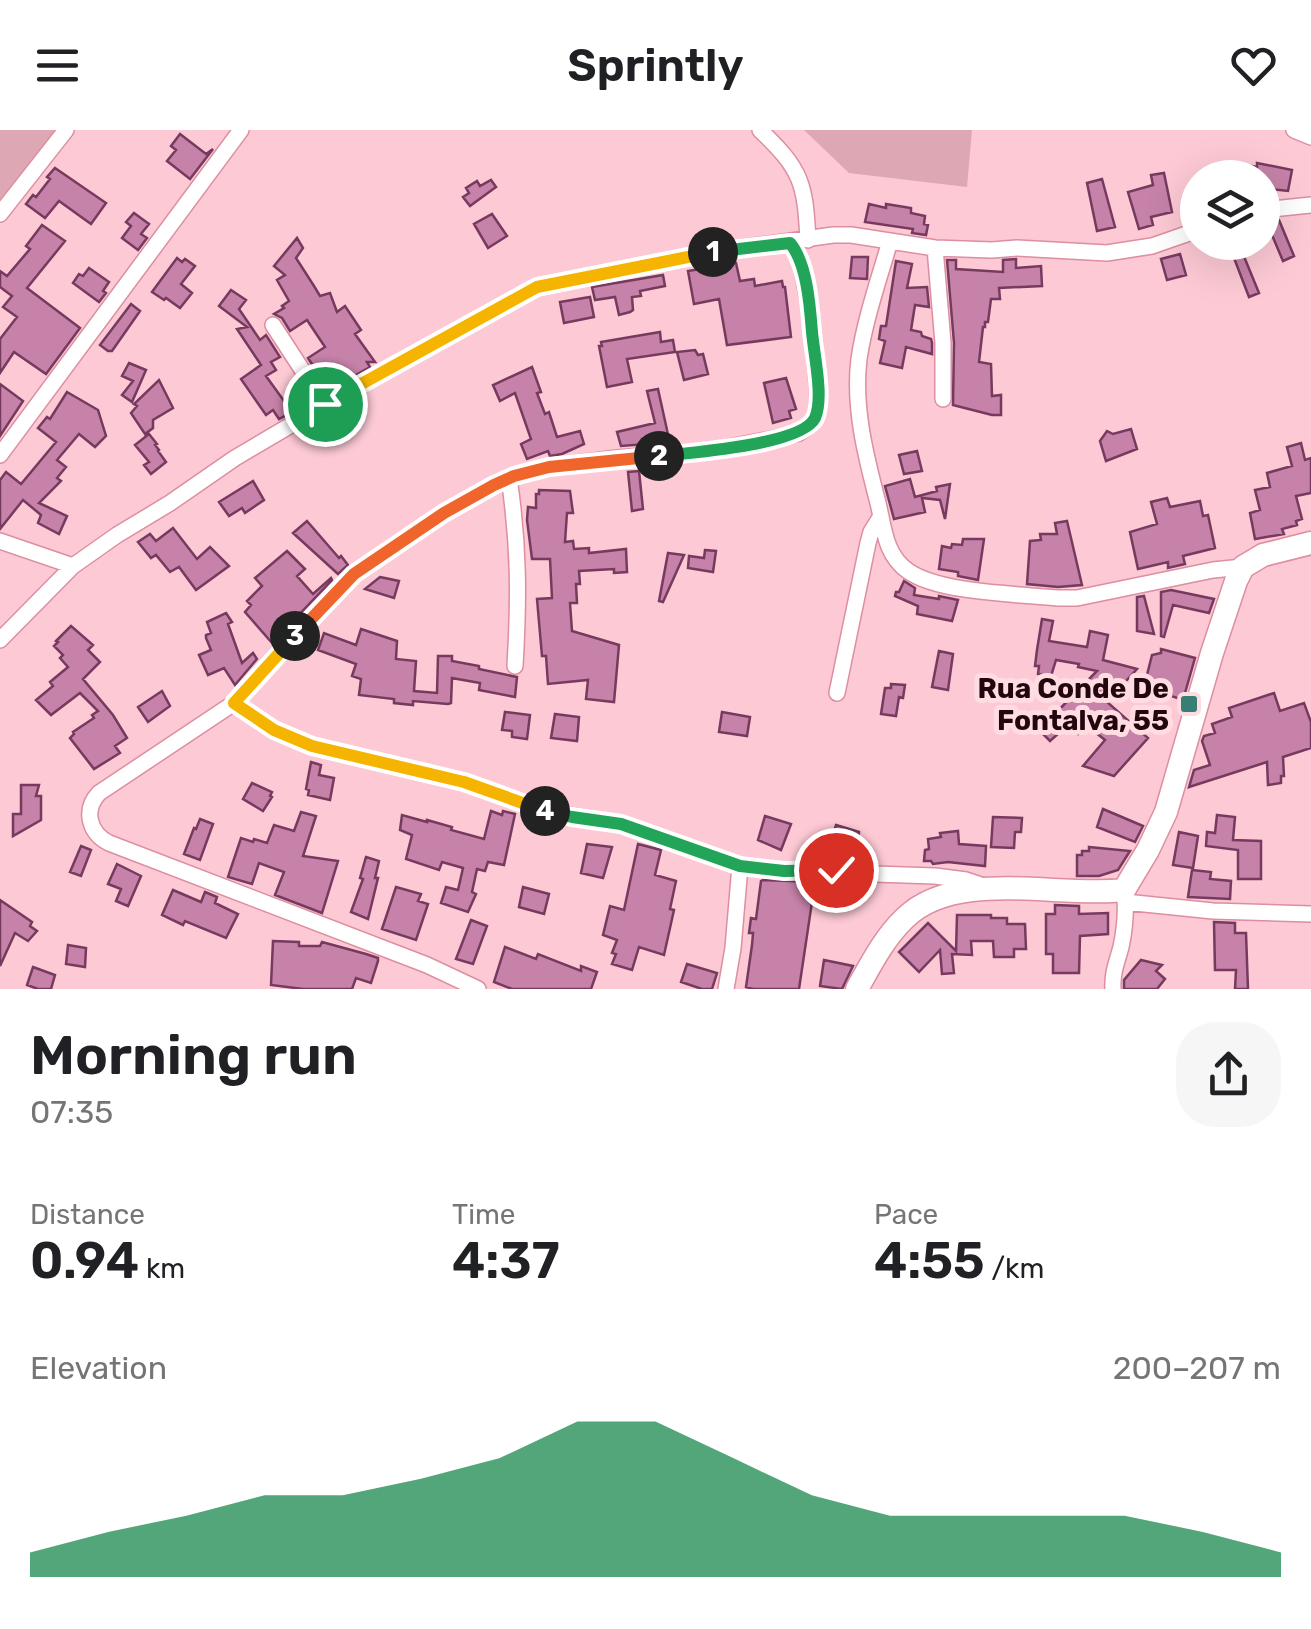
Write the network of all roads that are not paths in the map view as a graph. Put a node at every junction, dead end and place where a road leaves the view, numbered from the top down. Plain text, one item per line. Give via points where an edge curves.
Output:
1 (66, 130) edge
2 (241, 130) edge
3 (760, 130) edge
4 (1294, 130) edge
5 (1311, 137) edge
6 (1311, 205) edge
7 (1280, 208) edge
8 (0, 214) edge
9 (1180, 236) edge
10 (808, 240) junction
11 (890, 240) junction
12 (790, 243) junction
13 (936, 248) junction
14 (273, 326) dead end
15 (944, 399) dead end
16 (325, 404) junction
17 (0, 454) edge
18 (509, 478) junction
19 (881, 516) junction
20 (0, 541) edge
21 (1311, 543) edge
22 (73, 566) junction
23 (1243, 567) junction
24 (0, 640) edge
25 (515, 666) dead end
26 (837, 694) dead end
27 (234, 703) junction
28 (740, 866) junction
29 (988, 888) junction
30 (1125, 896) junction
31 (1311, 914) edge
32 (478, 989) edge
33 (726, 989) edge
34 (857, 989) edge
35 (1113, 989) edge

1 - 8 street
2 - 17 street
3 - 10 street via 795,168 806,200
4 - 5 street
6 - 7 street
9 - 13 street via 1120,253
10 - 11 street
10 - 12 street
11 - 13 street
11 - 19 street via 858,376
12 - 16 street via 537,287
12 - 18 street via 801,264 815,356 818,408 806,428 708,452 584,462
13 - 15 street
14 - 16 street
16 - 22 street
18 - 25 street via 519,564
18 - 27 street via 354,574
19 - 23 street via 891,552 909,572 970,589 1077,598
19 - 26 street via 868,543
20 - 22 street
21 - 23 main road
22 - 24 street
23 - 30 main road via 1166,812
27 - 28 street via 312,746 464,782 549,812 621,824
27 - 32 street via 99,793 92,801 95,832 109,844
28 - 29 street via 935,876
28 - 33 street
29 - 30 main road
29 - 34 main road via 938,900 908,916
30 - 31 street via 1213,912
30 - 35 street

